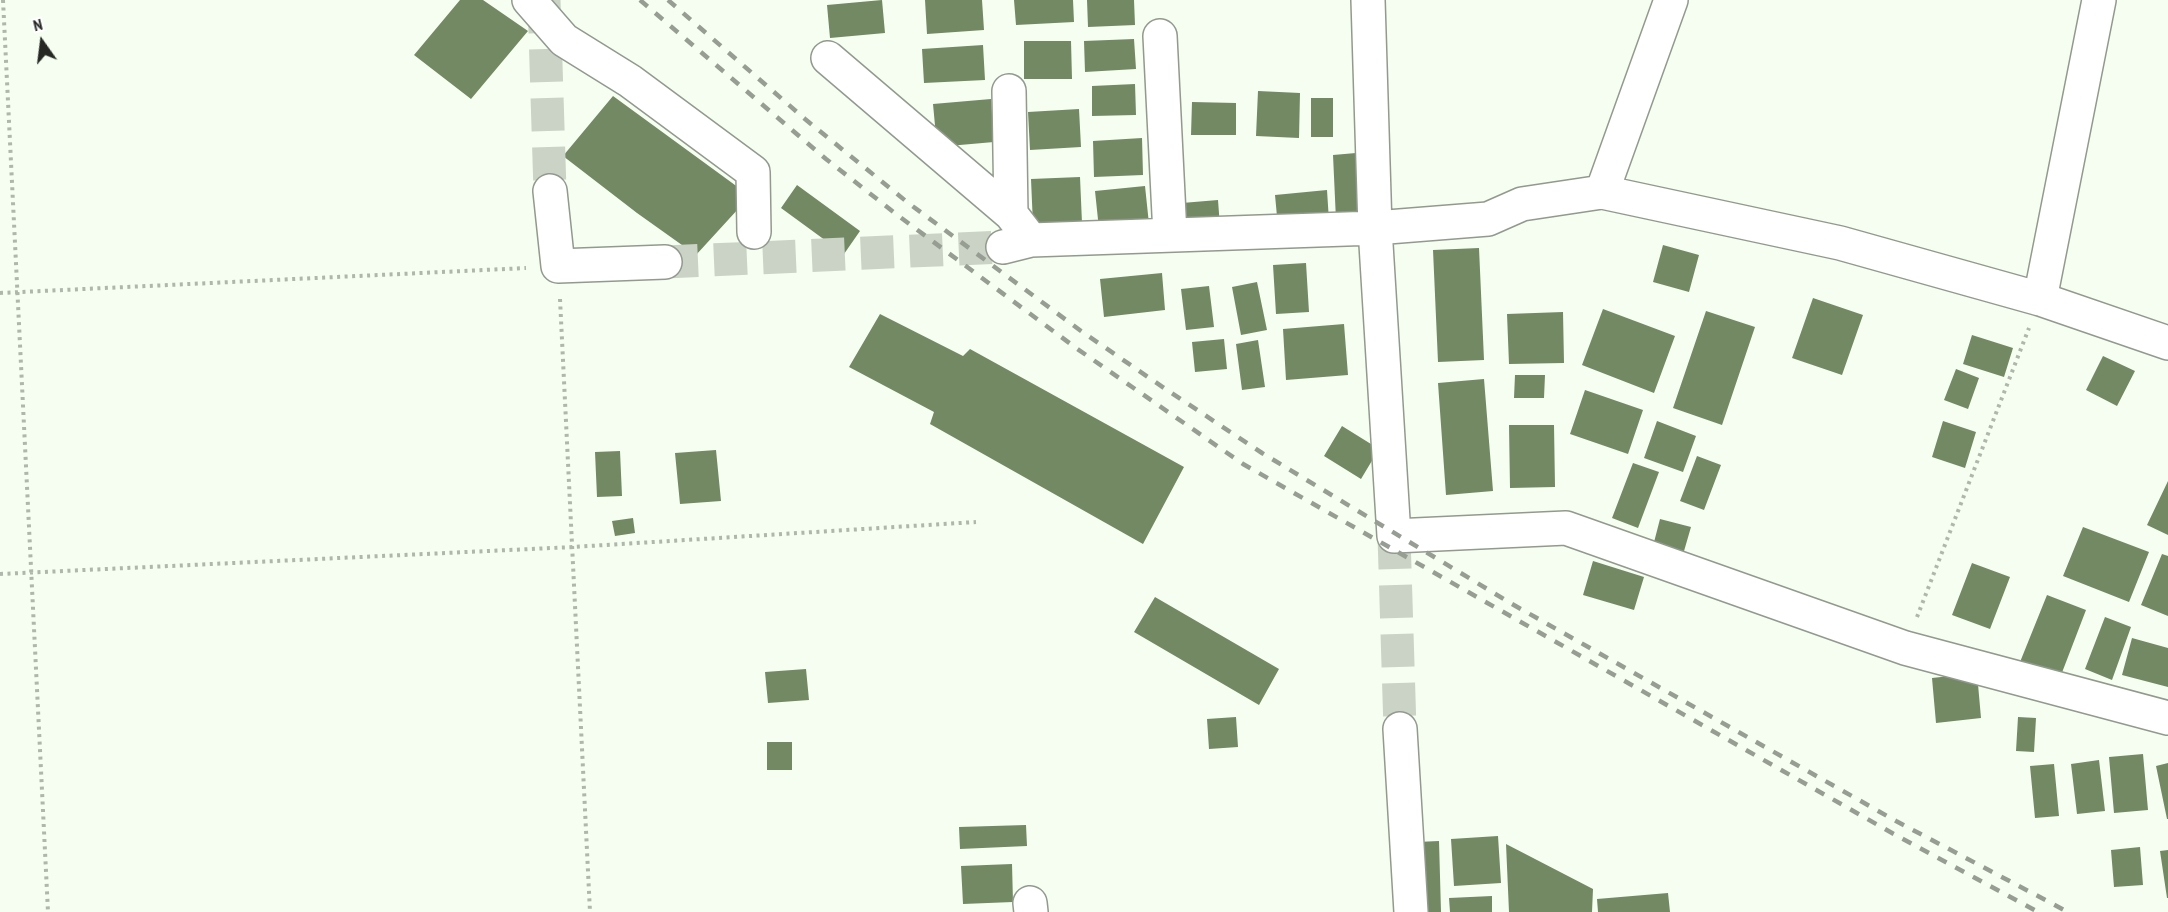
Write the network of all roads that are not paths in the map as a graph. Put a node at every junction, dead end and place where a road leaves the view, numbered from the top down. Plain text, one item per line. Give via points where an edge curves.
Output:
1 (530, 0) edge
2 (1368, 0) edge
3 (1671, 0) edge
4 (2099, 0) edge
5 (1160, 36) dead end
6 (828, 58) dead end
7 (1009, 91) dead end
8 (550, 191) tunnel mouth
9 (1602, 192) junction
10 (1011, 214) junction
11 (1375, 228) junction
12 (754, 232) dead end
13 (1170, 236) junction
14 (665, 262) tunnel mouth
15 (2040, 299) junction
16 (2168, 343) edge
17 (2168, 718) edge
18 (1400, 729) tunnel mouth
19 (1411, 912) edge

1 - 12 street via 564,40 630,81 753,172
2 - 11 street
3 - 9 street
4 - 15 street
5 - 13 street
6 - 10 street
7 - 10 street
8 - 14 street via 558,266
9 - 11 street via 1522,204 1488,219
9 - 15 street via 1840,243
10 - 13 street via 1017,243
11 - 13 street
11 - 17 street via 1394,536 1566,528 1905,648
15 - 16 street
18 - 19 street

